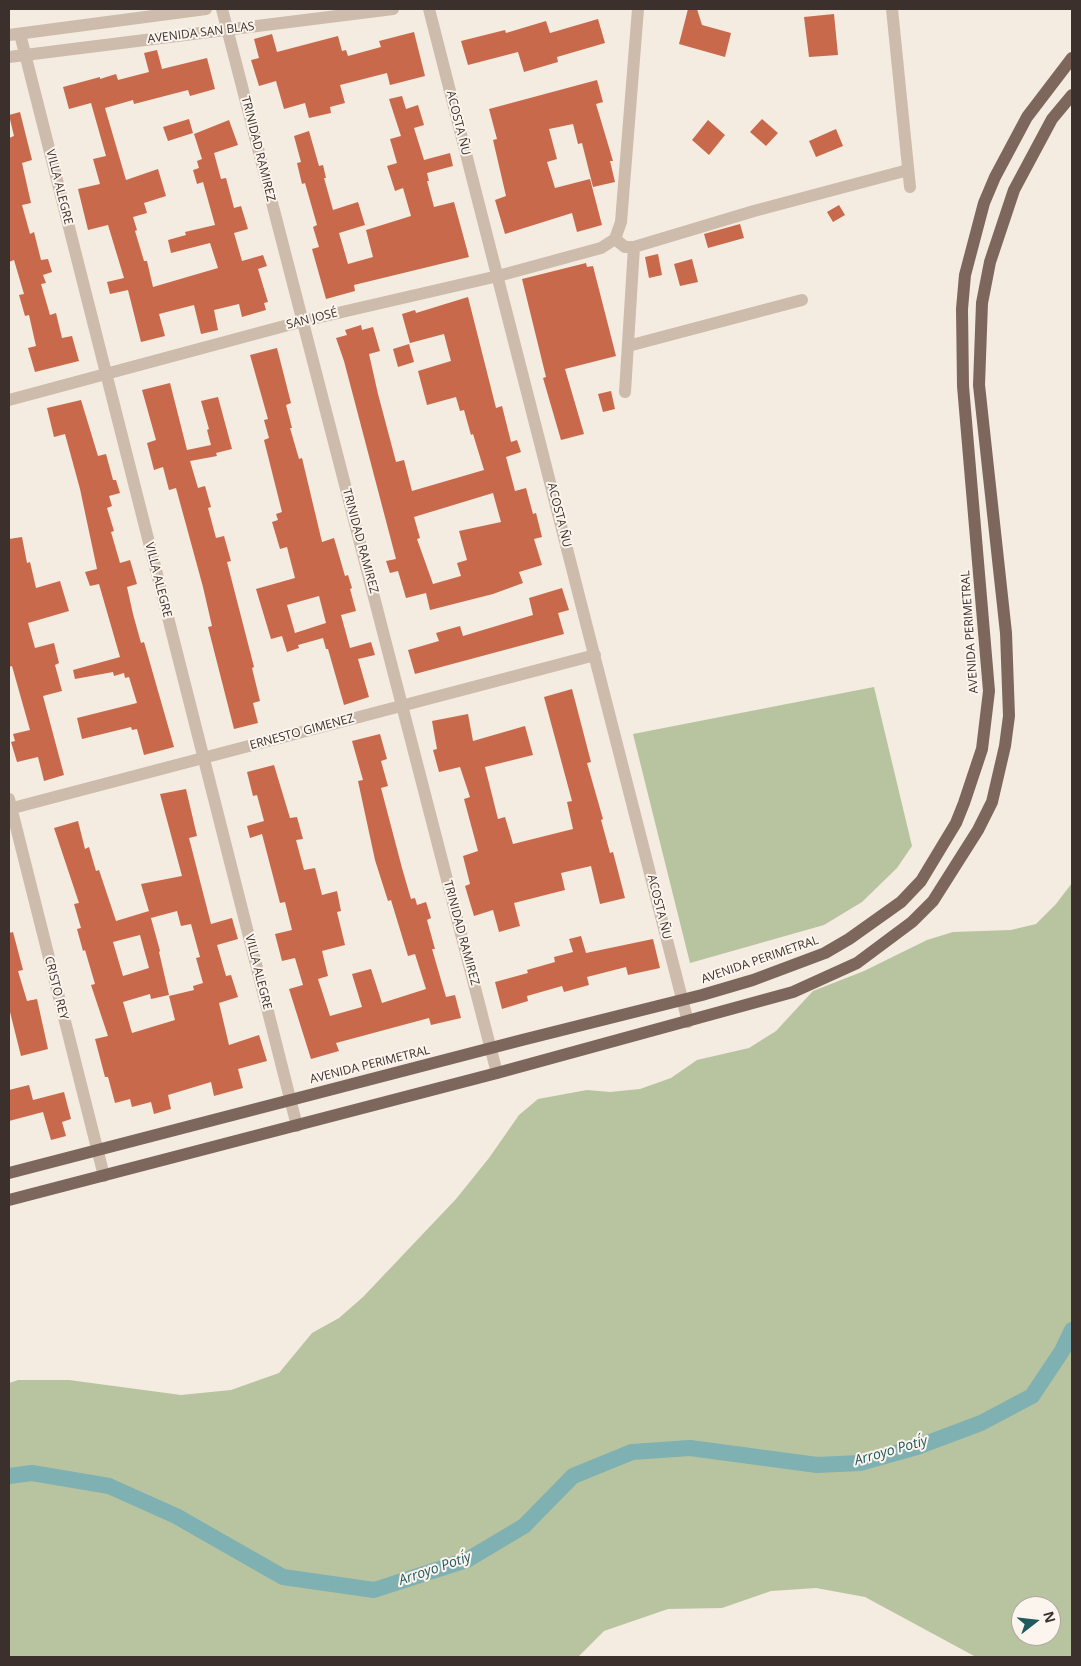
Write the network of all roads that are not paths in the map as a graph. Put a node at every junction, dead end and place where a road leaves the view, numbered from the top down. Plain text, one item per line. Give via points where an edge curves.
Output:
1 (206, 9) edge
2 (222, 9) edge
3 (393, 9) edge
4 (429, 9) edge
5 (638, 9) edge
6 (892, 9) edge
7 (228, 30) junction
8 (14, 34) edge
9 (25, 56) junction
10 (9, 57) edge
11 (1072, 58) edge
12 (1072, 95) edge
13 (908, 170) junction
14 (910, 187) dead end
15 (615, 239) junction
16 (634, 247) junction
17 (498, 276) junction
18 (802, 300) dead end
19 (303, 321) junction
20 (628, 346) junction
21 (106, 374) junction
22 (625, 392) dead end
23 (9, 400) edge
24 (594, 655) junction
25 (402, 706) junction
26 (203, 757) junction
27 (10, 805) edge
28 (683, 1000) junction
29 (688, 1022) junction
30 (491, 1048) junction
31 (497, 1073) junction
32 (290, 1099) junction
33 (297, 1126) junction
34 (98, 1150) junction
35 (9, 1173) edge
36 (104, 1176) junction
37 (9, 1200) edge

1 - 8 street, AVENIDA SAN BLAS
2 - 7 street, TRINIDAD RAMIREZ
3 - 7 street, AVENIDA SAN BLAS
4 - 17 street, ACOSTA ÑU
5 - 15 street via 621,222
6 - 13 street
7 - 9 street, AVENIDA SAN BLAS
7 - 19 street, TRINIDAD RAMIREZ
8 - 9 street, VILLA ALEGRE
9 - 10 street, AVENIDA SAN BLAS
9 - 21 street, VILLA ALEGRE
11 - 28 main road, AVENIDA PERIMETRAL via 1027,117 995,177 984,202 965,275 962,386 989,691 982,749 956,823 921,881 901,902 849,939 825,953 753,980
12 - 29 main road via 1052,119 1014,190 990,262 982,303 980,385 1009,682 1005,746 992,802 933,901 883,945 857,963 793,992
13 - 14 street
13 - 16 street
15 - 16 street via 625,247
15 - 17 street, SAN JOSÉ via 601,248
16 - 20 street
17 - 19 street, SAN JOSÉ
17 - 24 street, ACOSTA ÑU
18 - 20 street
19 - 21 street, SAN JOSÉ
19 - 25 street, TRINIDAD RAMIREZ
20 - 22 street
21 - 23 street, SAN JOSÉ
21 - 26 street, VILLA ALEGRE
24 - 25 street, ERNESTO GIMENEZ
24 - 28 street, ACOSTA ÑU
25 - 26 street, ERNESTO GIMENEZ
25 - 30 street, TRINIDAD RAMIREZ
26 - 27 street, ERNESTO GIMENEZ
26 - 32 street, VILLA ALEGRE
27 - 34 street, CRISTO REY
28 - 29 street, ACOSTA ÑU
28 - 30 main road, AVENIDA PERIMETRAL
29 - 31 main road
30 - 31 street, TRINIDAD RAMIREZ
30 - 32 main road, AVENIDA PERIMETRAL
31 - 33 main road
32 - 33 street, VILLA ALEGRE
32 - 34 main road, AVENIDA PERIMETRAL
33 - 36 main road
34 - 35 main road, AVENIDA PERIMETRAL
34 - 36 street, CRISTO REY
36 - 37 main road

